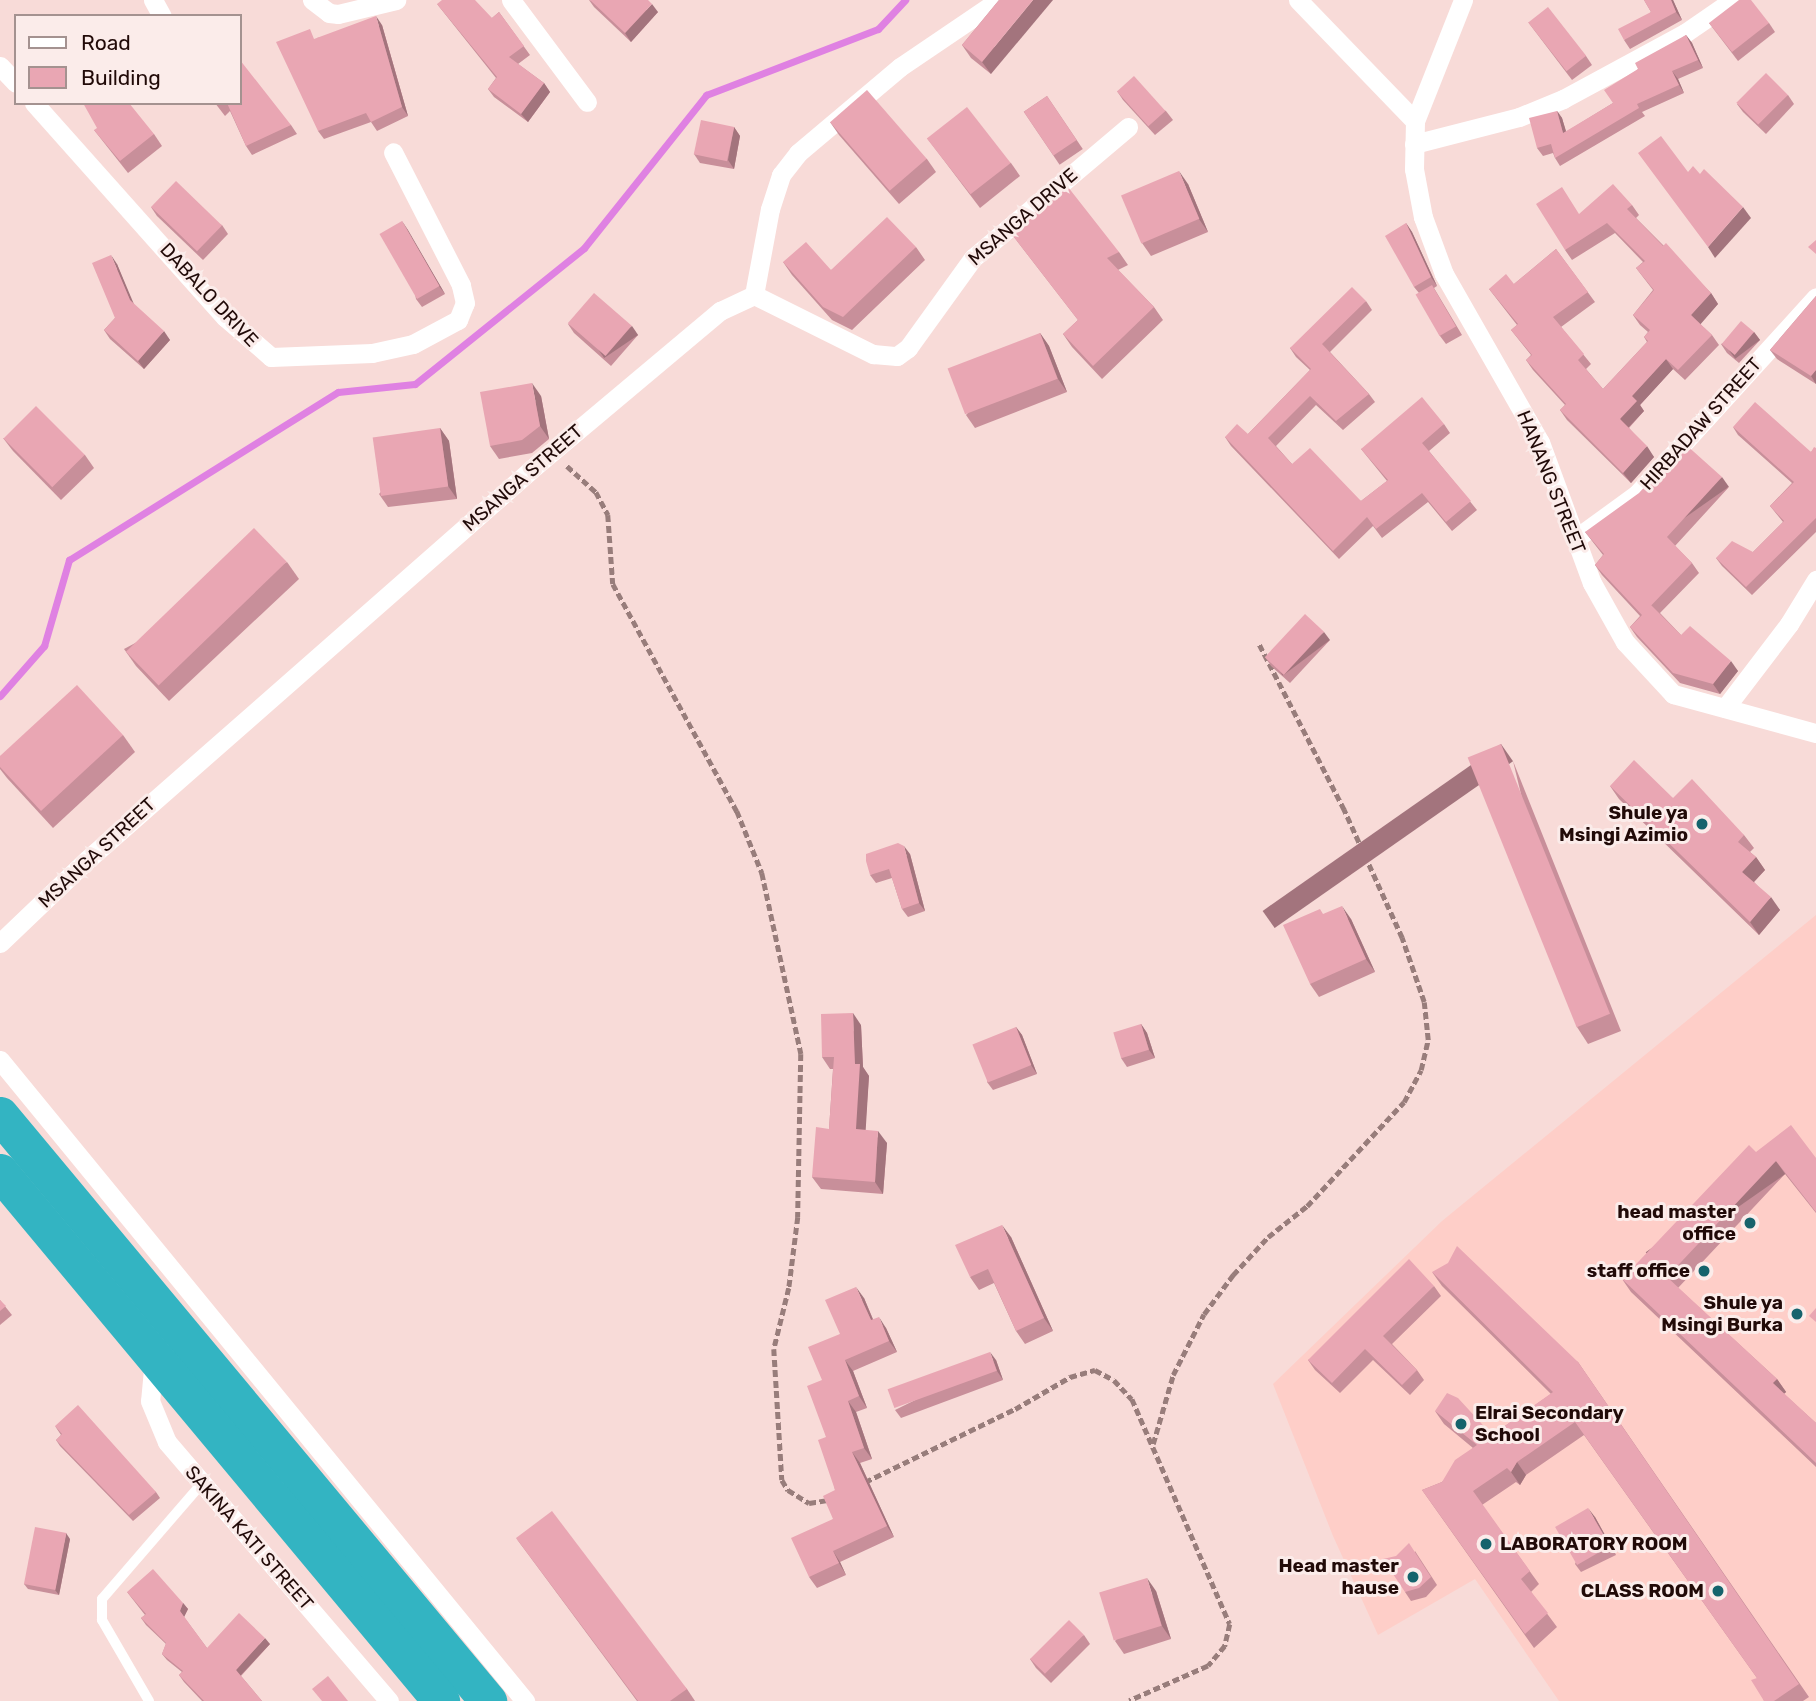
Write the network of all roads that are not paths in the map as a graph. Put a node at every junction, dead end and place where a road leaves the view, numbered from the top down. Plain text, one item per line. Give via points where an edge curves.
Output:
1 (312, 0) edge
2 (396, 0) edge
3 (511, 0) edge
4 (999, 0) edge
5 (1298, 0) edge
6 (1463, 0) edge
7 (1733, 0) edge
8 (0, 66) edge
9 (14, 81) edge
10 (587, 102) dead end
11 (36, 105) edge
12 (1415, 121) junction
13 (1128, 127) dead end
14 (1414, 144) junction
15 (393, 152) dead end
16 (754, 295) junction
17 (1816, 297) edge
18 (1575, 539) junction
19 (1816, 579) edge
20 (1725, 708) junction
21 (1816, 733) edge
22 (0, 943) edge
23 (0, 1060) edge
24 (0, 1115) edge
25 (2, 1176) edge
26 (154, 1357) junction
27 (201, 1483) junction
28 (149, 1701) edge
29 (389, 1701) edge
30 (441, 1701) edge
31 (488, 1701) edge
32 (525, 1701) edge

1 - 2 street via 328,13 338,14
3 - 10 street
4 - 16 street via 890,75 798,153 781,175 770,209
5 - 12 street
6 - 12 street, HANANG STREET
7 - 14 street via 1685,33 1563,99 1519,117
8 - 9 street
11 - 15 street, DABALO DRIVE via 225,317 262,352 277,358 372,353 413,344 450,327 463,311 461,285
12 - 14 street, HANANG STREET
13 - 16 street, MSANGA DRIVE via 973,258 908,348 897,356 873,355
14 - 18 street, HANANG STREET via 1423,217 1444,274 1535,432
16 - 22 street, MSANGA STREET via 720,311 551,452 109,840
17 - 18 street, HIRBADAW STREET via 1637,494
18 - 20 street, HANANG STREET via 1606,611 1636,655 1674,694
19 - 20 street via 1789,624
20 - 21 street, HANANG STREET
23 - 32 street
24 - 31 highway
25 - 26 highway
26 - 27 street, SAKINA KATI STREET via 150,1401 167,1442
26 - 30 highway
27 - 28 lane via 102,1599 102,1620
27 - 29 street, SAKINA KATI STREET

